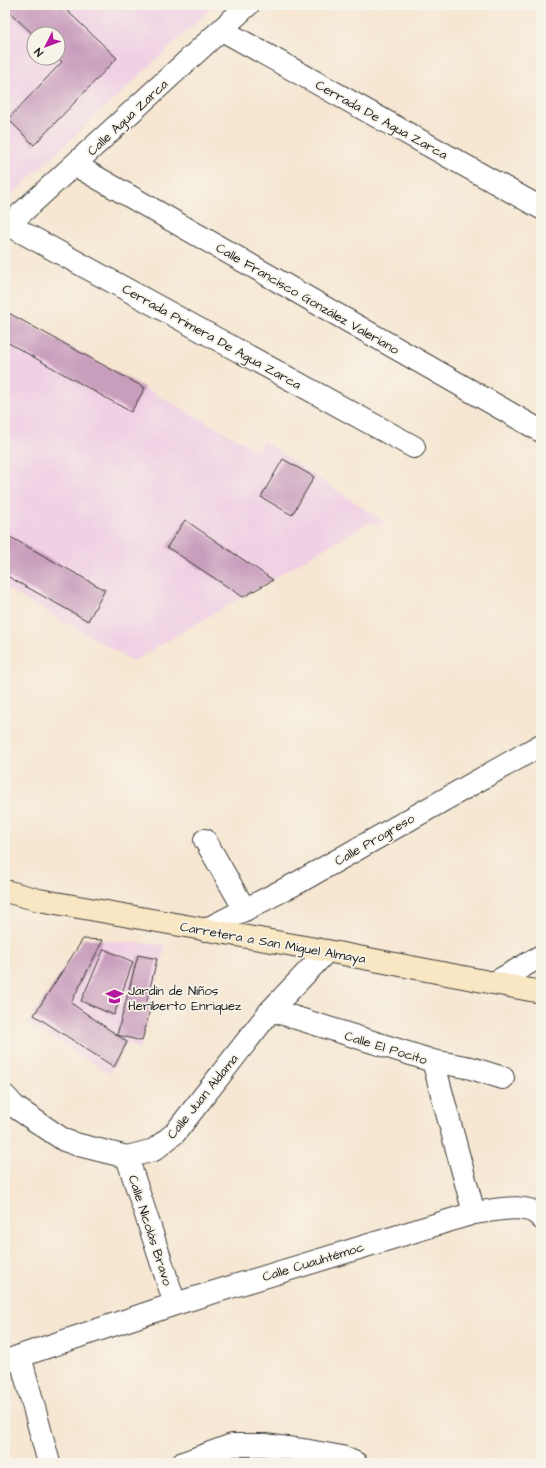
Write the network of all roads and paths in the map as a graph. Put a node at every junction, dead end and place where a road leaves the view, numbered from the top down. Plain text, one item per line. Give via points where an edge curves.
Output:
1 (248, 5) edge
2 (222, 30) junction
3 (75, 165) junction
4 (541, 208) edge
5 (7, 226) edge
6 (541, 430) edge
7 (414, 447) dead end
8 (541, 744) edge
9 (205, 840) dead end
10 (5, 891) edge
11 (244, 910) junction
12 (205, 930) junction
13 (327, 951) junction
14 (541, 956) edge
15 (494, 982) junction
16 (541, 992) edge
17 (271, 1010) junction
18 (433, 1061) junction
19 (503, 1078) dead end
20 (5, 1096) edge
21 (127, 1157) junction
22 (474, 1213) junction
23 (541, 1218) edge
24 (175, 1304) junction
25 (12, 1359) edge
26 (48, 1463) edge
27 (183, 1463) edge
28 (356, 1463) edge

1 - 2 street, Calle Agua Zarca
2 - 3 street, Calle Agua Zarca
2 - 4 street, Cerrada De Agua Zarca
3 - 5 street, Calle Agua Zarca
3 - 6 street, Calle Francisco González Valeriano
5 - 7 street, Cerrada Primera De Agua Zarca
8 - 11 street, Calle Progreso via 299,882
9 - 11 street
10 - 12 street, Carretera a San Miguel Almaya via 39,900
11 - 12 street, Calle Progreso
12 - 13 street, Carretera a San Miguel Almaya
13 - 15 street, Carretera a San Miguel Almaya
13 - 17 street, Calle Juan Aldama
14 - 15 street
15 - 16 street, Carretera a San Miguel Almaya
17 - 18 street, Calle El Pocito
17 - 21 street, Calle Juan Aldama via 174,1133 154,1150
18 - 19 street, Calle El Pocito via 471,1068
18 - 22 street
20 - 21 street, Calle Juan Aldama via 15,1107 64,1140
21 - 24 street, Calle Nicolás Bravo
22 - 23 street, Calle Cuauhtémoc via 516,1208 526,1209
22 - 24 street, Calle Cuauhtémoc
24 - 25 street, Calle Cuauhtémoc
25 - 26 street
27 - 28 street via 232,1445 309,1451 342,1457

